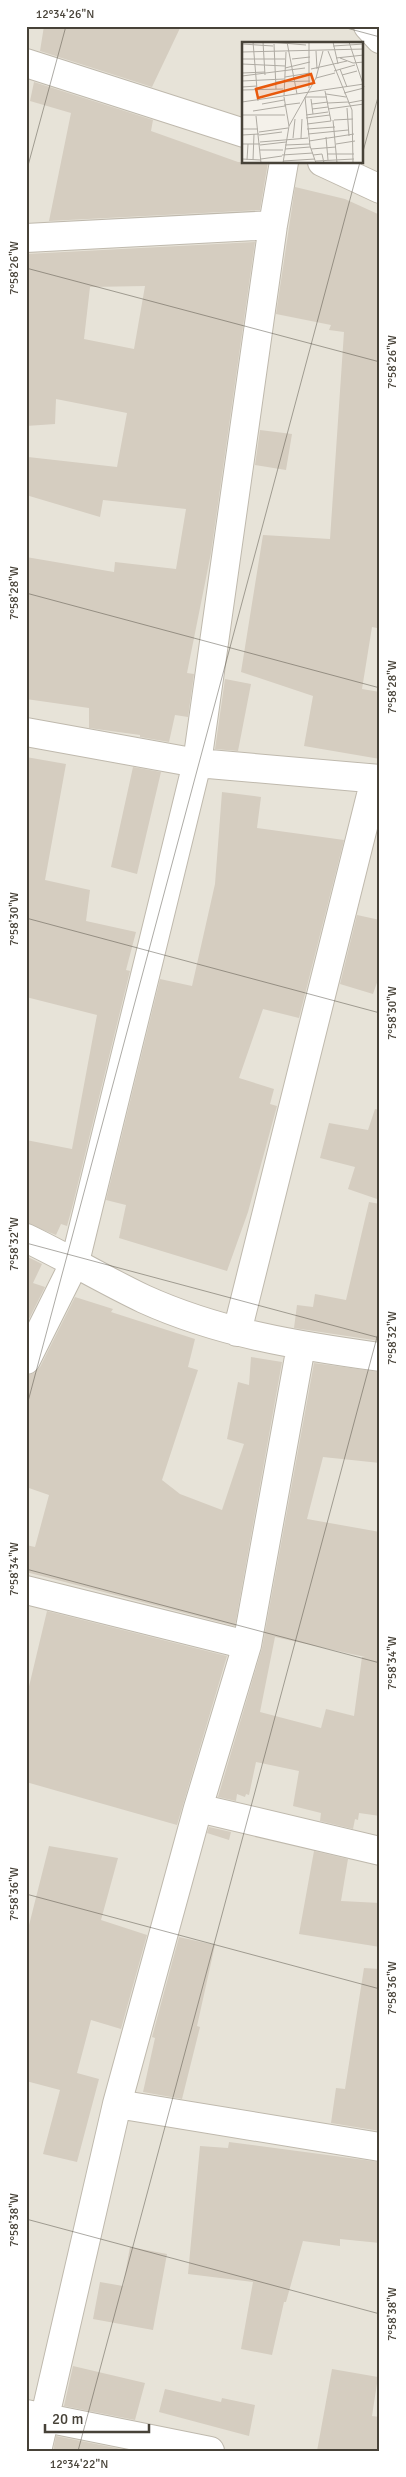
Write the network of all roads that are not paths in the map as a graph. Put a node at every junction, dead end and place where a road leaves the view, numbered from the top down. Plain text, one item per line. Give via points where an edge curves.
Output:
1 (368, 26) edge
2 (380, 39) edge
3 (26, 63) edge
4 (242, 132) edge
5 (284, 164) edge
6 (326, 164) edge
7 (380, 189) edge
8 (273, 226) junction
9 (26, 238) edge
10 (26, 732) edge
11 (197, 763) junction
12 (377, 779) edge
13 (26, 1238) edge
14 (75, 1262) junction
15 (237, 1332) junction
16 (301, 1346) junction
17 (380, 1357) edge
18 (26, 1360) edge
19 (26, 1590) edge
20 (247, 1645) junction
21 (198, 1808) junction
22 (380, 1850) edge
23 (117, 2104) junction
24 (380, 2147) edge
25 (36, 2416) edge
26 (38, 2451) edge
27 (210, 2451) edge

1 - 2 street
3 - 4 street
5 - 8 street
6 - 7 street
8 - 9 street
8 - 11 street
10 - 11 street
11 - 12 street
11 - 14 street
12 - 15 street
13 - 14 street
14 - 15 street via 145,1299
14 - 18 street
15 - 16 street
16 - 17 street
16 - 20 street
19 - 20 street
20 - 21 street
21 - 22 street
21 - 23 street
23 - 24 street
23 - 25 street
25 - 26 street
25 - 27 street

